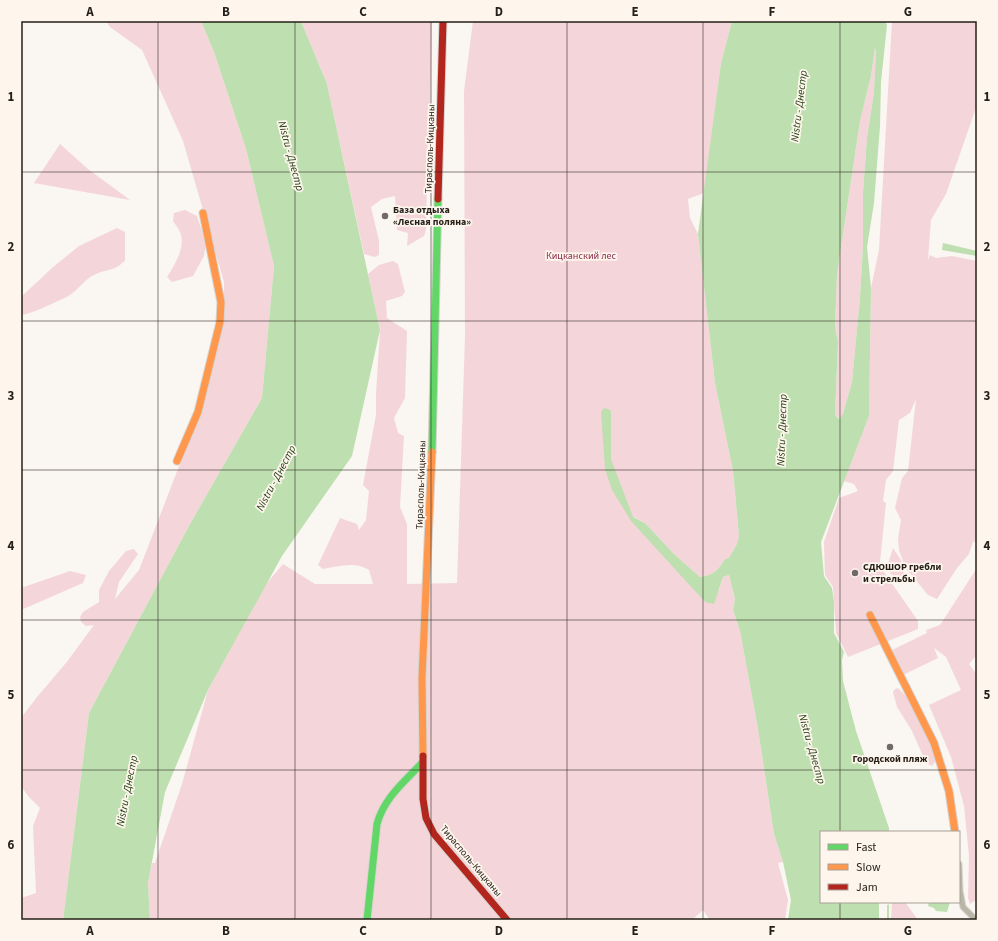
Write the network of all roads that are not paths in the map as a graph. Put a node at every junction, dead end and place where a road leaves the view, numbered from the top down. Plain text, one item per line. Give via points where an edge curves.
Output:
1 (443, 21) edge
2 (203, 213) dead end
3 (177, 462) dead end
4 (870, 615) dead end
5 (422, 763) junction
6 (955, 831) edge
7 (960, 892) edge
8 (367, 920) edge
9 (507, 920) edge
10 (976, 920) edge

1 - 5 street, Тирасполь-Кицканы via 431,493 422,678
2 - 3 street via 221,302 220,322 198,412
4 - 6 street via 934,743 949,791
5 - 8 street via 381,810 377,824
5 - 9 street, Тирасполь-Кицканы via 424,806 430,827 438,840
7 - 10 street via 963,907

